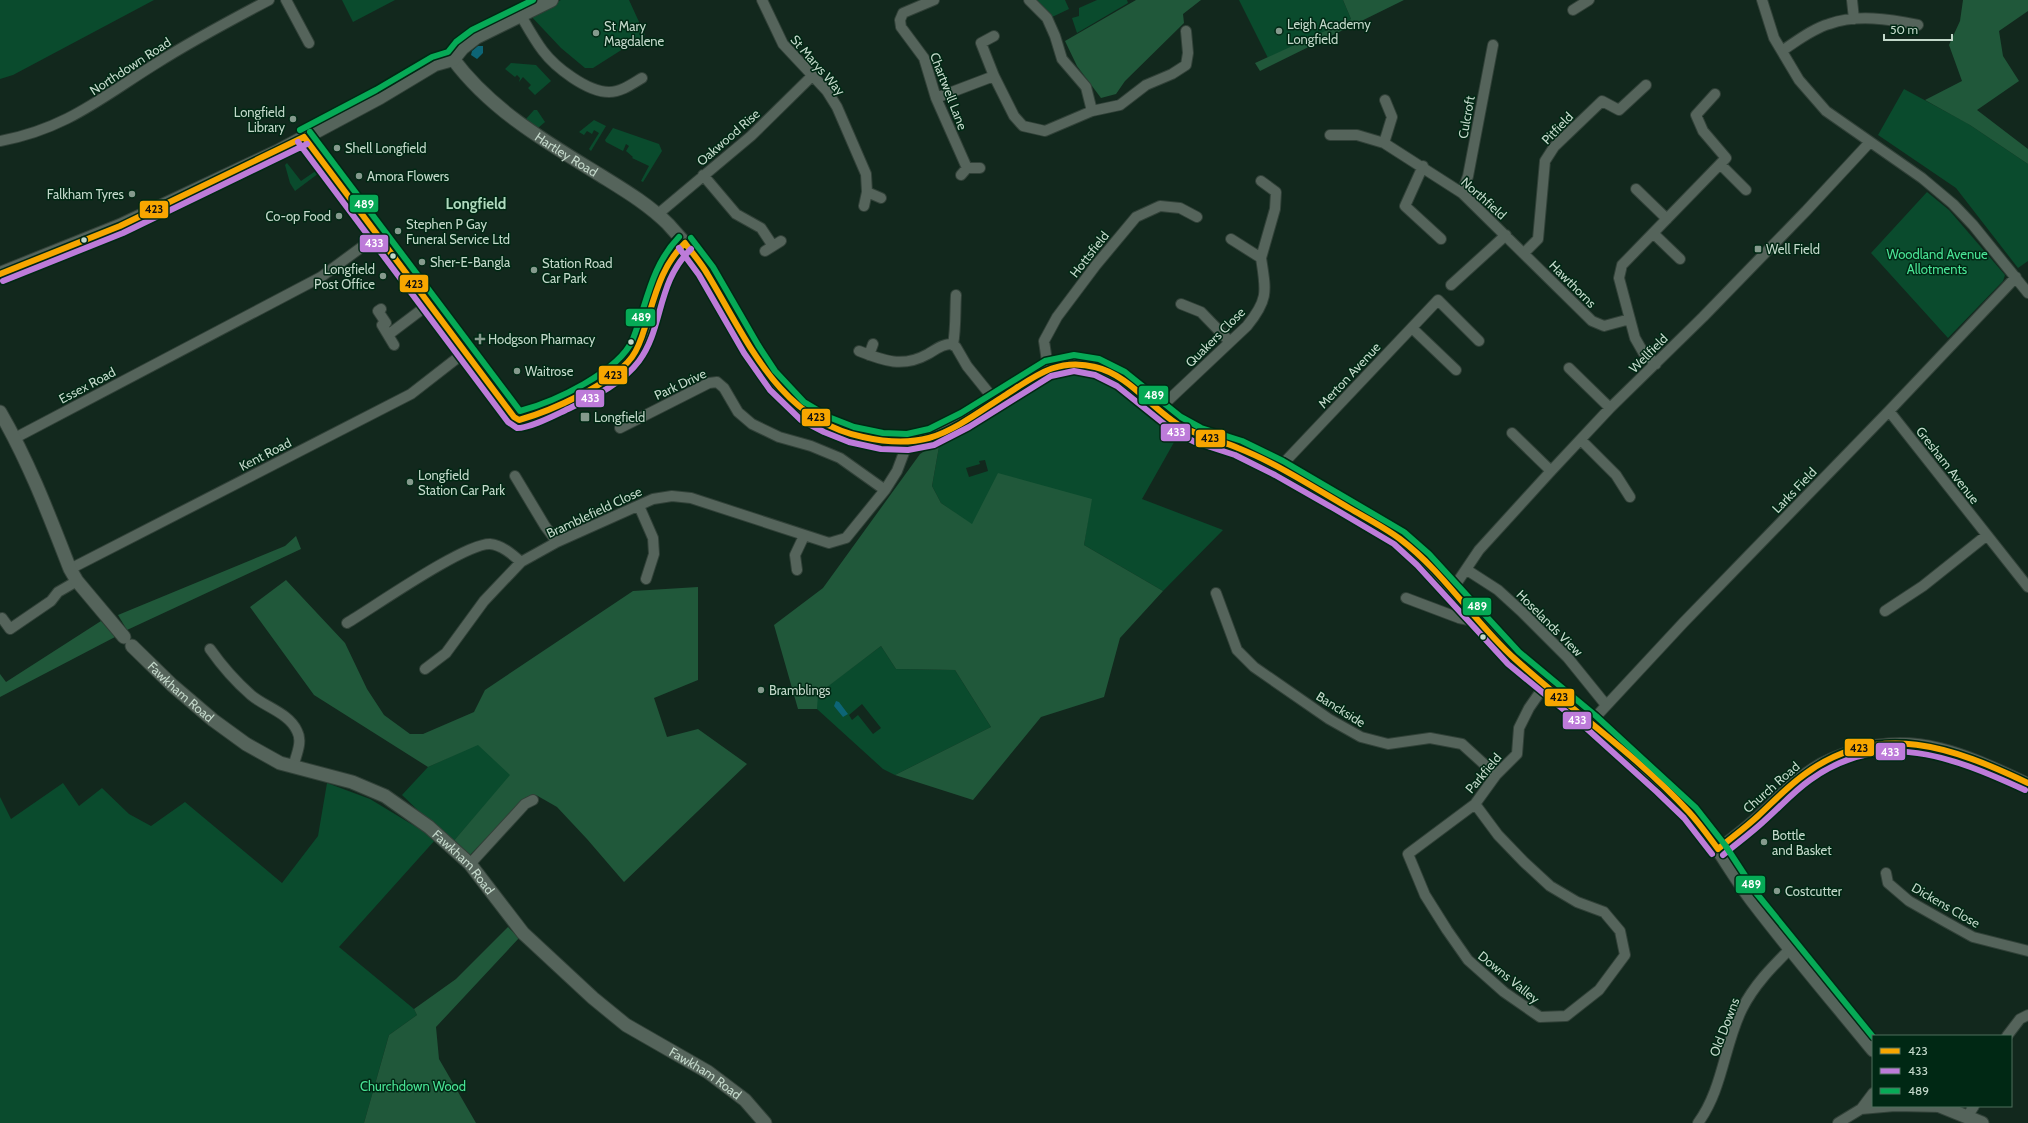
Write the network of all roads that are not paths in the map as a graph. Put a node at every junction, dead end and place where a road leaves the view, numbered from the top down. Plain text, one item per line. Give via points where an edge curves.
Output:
1 (269, 0) edge
2 (286, 0) edge
3 (551, 0) edge
4 (762, 0) edge
5 (934, 0) edge
6 (1029, 0) edge
7 (1589, 0) edge
8 (1762, 0) edge
9 (1852, 0) edge
10 (1574, 10) dead end
11 (520, 14) junction
12 (1854, 19) junction
13 (1918, 25) dead end
14 (1186, 31) dead end
15 (994, 36) dead end
16 (309, 43) dead end
17 (1493, 45) dead end
18 (1783, 50) junction
19 (453, 59) junction
20 (812, 76) junction
21 (994, 76) junction
22 (642, 78) dead end
23 (1646, 85) dead end
24 (1715, 94) dead end
25 (936, 98) junction
26 (1385, 100) dead end
27 (1092, 111) junction
28 (1330, 135) dead end
29 (304, 137) junction
30 (0, 141) edge
31 (1870, 142) junction
32 (1384, 143) junction
33 (1720, 164) junction
34 (1423, 166) junction
35 (980, 168) dead end
36 (703, 176) junction
37 (1261, 181) dead end
38 (1636, 189) dead end
39 (1746, 190) dead end
40 (867, 192) junction
41 (1462, 192) junction
42 (881, 198) dead end
43 (864, 206) dead end
44 (658, 214) junction
45 (1197, 217) dead end
46 (1666, 219) junction
47 (1653, 233) junction
48 (378, 235) junction
49 (1506, 235) junction
50 (1441, 238) dead end
51 (1231, 239) dead end
52 (685, 243) junction
53 (773, 246) dead end
54 (1524, 254) junction
55 (1261, 258) junction
56 (1680, 259) dead end
57 (0, 274) edge
58 (2016, 277) junction
59 (1451, 286) dead end
60 (2028, 292) edge
61 (956, 295) dead end
62 (429, 304) junction
63 (1181, 304) dead end
64 (381, 308) dead end
65 (1630, 319) junction
66 (1412, 328) junction
67 (388, 335) junction
68 (1479, 341) dead end
69 (1230, 342) junction
70 (873, 344) dead end
71 (394, 345) dead end
72 (953, 345) junction
73 (465, 352) junction
74 (1656, 364) junction
75 (1048, 368) junction
76 (1569, 368) dead end
77 (1456, 370) dead end
78 (996, 402) junction
79 (1610, 408) junction
80 (1159, 409) junction
81 (1889, 411) junction
82 (0, 412) edge
83 (620, 428) dead end
84 (1512, 433) dead end
85 (15, 438) junction
86 (1581, 440) junction
87 (908, 442) junction
88 (1279, 468) junction
89 (1551, 471) junction
90 (515, 476) dead end
91 (885, 490) junction
92 (1630, 497) dead end
93 (639, 506) junction
94 (1987, 535) junction
95 (804, 536) junction
96 (558, 542) junction
97 (521, 562) junction
98 (70, 569) junction
99 (797, 570) dead end
100 (1467, 570) junction
101 (646, 579) dead end
102 (77, 581) junction
103 (2028, 587) edge
104 (1452, 590) junction
105 (1216, 593) dead end
106 (1406, 598) dead end
107 (1885, 611) dead end
108 (2, 618) dead end
109 (1480, 622) junction
110 (348, 623) dead end
111 (210, 649) dead end
112 (425, 669) dead end
113 (1545, 685) junction
114 (1606, 705) junction
115 (1591, 722) junction
116 (293, 767) junction
117 (1496, 775) junction
118 (2028, 783) edge
119 (533, 800) dead end
120 (1475, 804) junction
121 (1718, 849) junction
122 (1408, 854) joint
123 (470, 864) junction
124 (1886, 873) dead end
125 (1790, 949) junction
126 (2028, 951) edge
127 (2028, 1015) edge
128 (2008, 1035) edge
129 (1872, 1049) edge
130 (1872, 1094) edge
131 (1884, 1107) edge
132 (1941, 1107) edge
133 (1861, 1109) junction
134 (1971, 1111) edge
135 (764, 1123) edge
136 (1698, 1123) edge
137 (1838, 1123) edge
138 (1982, 1123) edge

1 - 30 street, Northdown Road via 193,41 75,116 37,131
2 - 16 street
3 - 11 main road
4 - 20 street, St Marys Way via 783,44
5 - 25 street, Chartwell Lane via 903,13 900,20 901,27 924,58
6 - 27 street via 1047,18 1056,36 1062,59 1086,87
7 - 10 street
8 - 18 street via 1774,38
9 - 12 street
11 - 19 main road via 476,37
11 - 22 street via 543,51 579,82 598,91 608,92
12 - 13 street via 1889,19
12 - 18 street via 1829,24
14 - 27 street via 1186,65 1146,85 1120,105
15 - 21 street via 981,43
17 - 41 street, Culcroft via 1468,176
18 - 31 street via 1799,80 1826,111
19 - 29 main road via 435,64 380,97
19 - 44 street, Hartley Road via 475,85 519,123
20 - 36 street, Oakwood Rise via 751,136
20 - 40 street, St Marys Way via 838,107 866,174
21 - 25 street
21 - 27 street via 1014,116 1023,126 1034,130 1045,131
23 - 54 street, Pitfield via 1619,110 1602,101 1554,147 1545,161 1538,239
24 - 33 street via 1696,114 1703,131 1726,158
25 - 35 street, Chartwell Lane via 964,172
26 - 32 street via 1392,117
28 - 32 street, Northfield via 1357,135
29 - 48 street
29 - 57 main road via 120,226
31 - 58 street via 1922,178 1953,204
31 - 74 street, Wellfield via 1806,212
32 - 34 street, Northfield
33 - 39 street
33 - 46 street
34 - 41 street, Northfield
34 - 50 street via 1405,206
36 - 44 street, Oakwood Rise
36 - 53 street via 736,214 762,229
37 - 55 street via 1276,192 1275,209
38 - 46 street
40 - 42 street
40 - 43 street, St Marys Way
41 - 49 street, Northfield
44 - 52 street, Hartley Road
45 - 75 street, Hottsfield via 1180,208 1160,206 1136,216 1057,317 1044,341
46 - 47 street
47 - 56 street
47 - 65 street via 1622,265 1619,278
48 - 62 street
48 - 85 street, Essex Road via 321,277
49 - 54 street, Northfield
49 - 59 street
51 - 55 street
52 - 73 street via 673,255 666,268 633,356 621,369 583,392 526,418 516,419
52 - 87 street, Hartley Road via 715,285 760,364 794,403 821,422 852,435 882,441
54 - 65 street, Hawthorns via 1592,321 1604,326
55 - 69 street, Quakers Close via 1266,292 1259,311
58 - 60 street
58 - 81 street, Larks Field
61 - 72 street via 956,329
62 - 67 street
62 - 73 street
63 - 69 street via 1201,312
64 - 67 street via 378,311 386,322 382,325
65 - 74 street via 1635,338 1643,352
66 - 68 street, Merton Avenue via 1438,300
66 - 77 street
66 - 88 street, Merton Avenue
67 - 71 street
69 - 80 street, Quakers Close
70 - 72 street via 864,353 890,362 905,363 919,359 944,345
72 - 78 street
73 - 98 street, Kent Road via 411,394
74 - 79 street, Wellfield
75 - 78 street, Hartley Road
75 - 80 street via 1074,363 1098,367 1121,379
76 - 79 street
78 - 87 street, Hartley Road via 932,437
79 - 86 street, Wellfield
80 - 88 street via 1177,424 1198,435 1238,448
81 - 94 street, Gresham Avenue
81 - 114 street, Larks Field
82 - 85 street, Fawkham Road
83 - 91 street, Park Drive via 709,383 717,382 724,388 738,412 752,424 779,438 811,446 840,458
84 - 89 street
85 - 98 street, Fawkham Road via 37,484
86 - 89 street, Wellfield
86 - 92 street via 1616,475
87 - 91 street, Bramblefield Close via 897,471
88 - 104 street via 1399,538
89 - 100 street, Wellfield via 1480,550
90 - 96 street via 545,526
91 - 95 street, Bramblefield Close via 846,538 829,543
93 - 95 street, Bramblefield Close via 653,499 672,496 691,498
93 - 96 street, Bramblefield Close
93 - 101 street via 653,538 654,554
94 - 103 street, Gresham Avenue
94 - 107 street via 1923,586
95 - 99 street via 795,555
96 - 97 street, Bramblefield Close
97 - 110 street via 504,549 490,544 472,548
97 - 112 street, Bramblefield Close via 484,601 446,653
98 - 102 street, Fawkham Road
100 - 104 street, Wellfield
100 - 114 street, Hoselands View via 1498,590 1521,611 1568,658
102 - 108 street via 58,592 51,601 10,629
102 - 116 street, Fawkham Road via 128,642 172,685 246,744 280,764
104 - 109 street
105 - 117 street, Banckside via 1237,650 1254,667 1329,718 1361,737 1388,744 1430,738 1462,744
106 - 109 street via 1459,618
109 - 113 street via 1514,658
111 - 116 street via 223,668 252,696 292,723 300,740
113 - 115 street
113 - 117 street, Parkfield via 1519,728 1517,754
114 - 115 street, Larks Field
115 - 121 street via 1690,813
116 - 123 street, Fawkham Road via 352,782 385,796 429,827
117 - 120 street, Parkfield
118 - 121 street, Church Road via 1971,756 1934,746 1900,742 1871,745 1841,754 1814,767 1791,784 1755,819
119 - 123 street via 525,804
120 - 122 street, Parkfield
120 - 122 street, Downs Valley via 1498,835 1550,886 1577,902 1604,912 1620,931 1624,955 1599,990 1566,1016 1540,1017 1504,992 1468,960 1446,930 1425,894
121 - 125 street via 1750,899
123 - 135 street, Fawkham Road via 523,934 593,998 626,1025 708,1072 745,1100
124 - 126 street, Dickens Close via 1888,883 1909,901 1946,922 1973,936
125 - 129 street
125 - 136 street, Old Downs via 1762,977 1742,1009 1718,1083 1706,1112
127 - 128 street via 2020,1019
130 - 133 street
131 - 133 street
132 - 134 street
133 - 137 street
134 - 138 street

